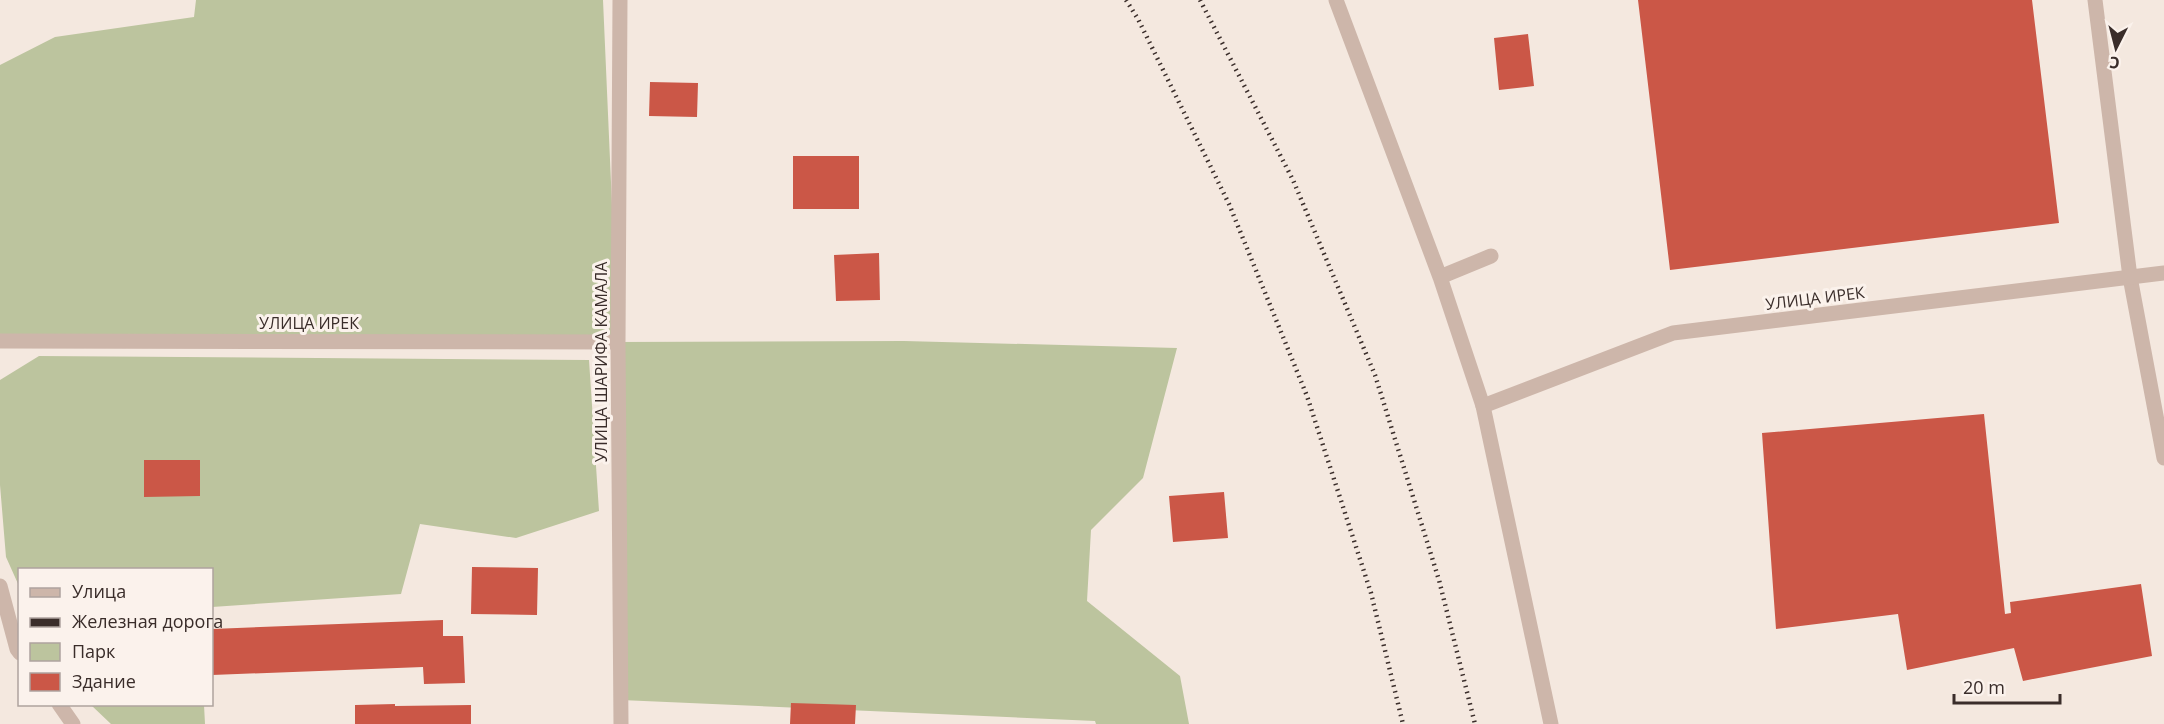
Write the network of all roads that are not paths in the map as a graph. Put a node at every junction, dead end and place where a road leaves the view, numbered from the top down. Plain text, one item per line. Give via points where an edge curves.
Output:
1 (620, 0) edge
2 (1336, 0) edge
3 (2095, 0) edge
4 (1491, 256) dead end
5 (2164, 273) edge
6 (1440, 276) junction
7 (2130, 277) junction
8 (3, 342) edge
9 (618, 342) junction
10 (1483, 406) junction
11 (2164, 458) edge
12 (0, 586) edge
13 (18, 650) edge
14 (60, 706) edge
15 (73, 724) edge
16 (621, 724) edge
17 (1551, 724) edge

1 - 9 street, УЛИЦА ШАРИФА КАМАЛА
2 - 6 street
3 - 7 street
4 - 6 street
5 - 7 street, УЛИЦА ИРЕК
6 - 10 street
7 - 10 street, УЛИЦА ИРЕК via 1673,333
7 - 11 street
8 - 9 street, УЛИЦА ИРЕК
9 - 16 street, УЛИЦА ШАРИФА КАМАЛА
10 - 17 street
12 - 13 street
14 - 15 street

